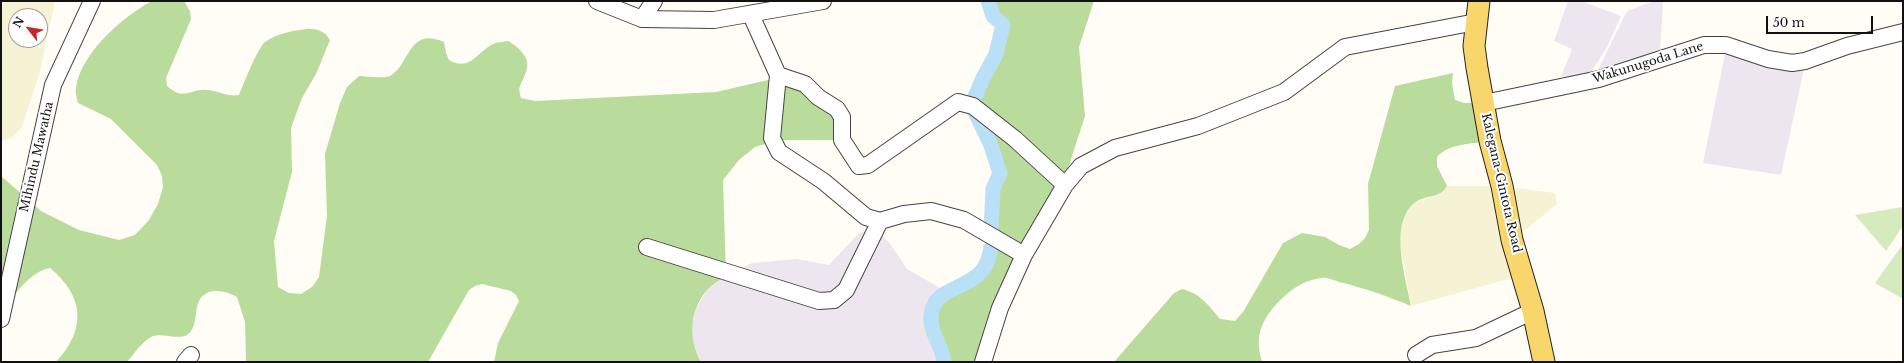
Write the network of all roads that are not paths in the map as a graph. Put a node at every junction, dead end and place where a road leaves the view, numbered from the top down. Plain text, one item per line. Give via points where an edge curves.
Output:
1 (92, 1) edge
2 (597, 1) edge
3 (654, 1) edge
4 (823, 1) edge
5 (1479, 1) edge
6 (751, 15) junction
7 (642, 19) junction
8 (1476, 22) junction
9 (1903, 32) edge
10 (778, 75) junction
11 (1484, 103) junction
12 (1066, 185) junction
13 (880, 221) junction
14 (647, 247) dead end
15 (1024, 255) junction
16 (1533, 311) junction
17 (1, 319) edge
18 (1416, 355) dead end
19 (983, 362) edge
20 (1544, 362) edge

1 - 17 street, Mihindu Mawatha via 53,85
2 - 7 street
3 - 7 street
4 - 6 street
5 - 8 main road, Kalegana-Gintota Road
6 - 7 street via 714,20
6 - 10 street
8 - 11 main road, Kalegana-Gintota Road via 1476,68
8 - 12 street via 1345,47 1284,92 1198,126 1115,148 1081,166
9 - 11 street, Wakunugoda Lane via 1792,63 1726,45 1704,45 1598,79
10 - 12 street via 805,84 818,97 837,109 842,117 842,140 859,166 868,165 958,102 973,106 1016,139
10 - 13 street via 772,138 779,152 823,181 866,217
11 - 16 main road, Kalegana-Gintota Road via 1512,240
12 - 15 street
13 - 14 street via 846,290 834,300 819,301
13 - 15 street via 904,214 931,211 964,220
15 - 19 street via 1000,308
16 - 18 street via 1476,338 1432,345
16 - 20 main road, Kalegana-Gintota Road

